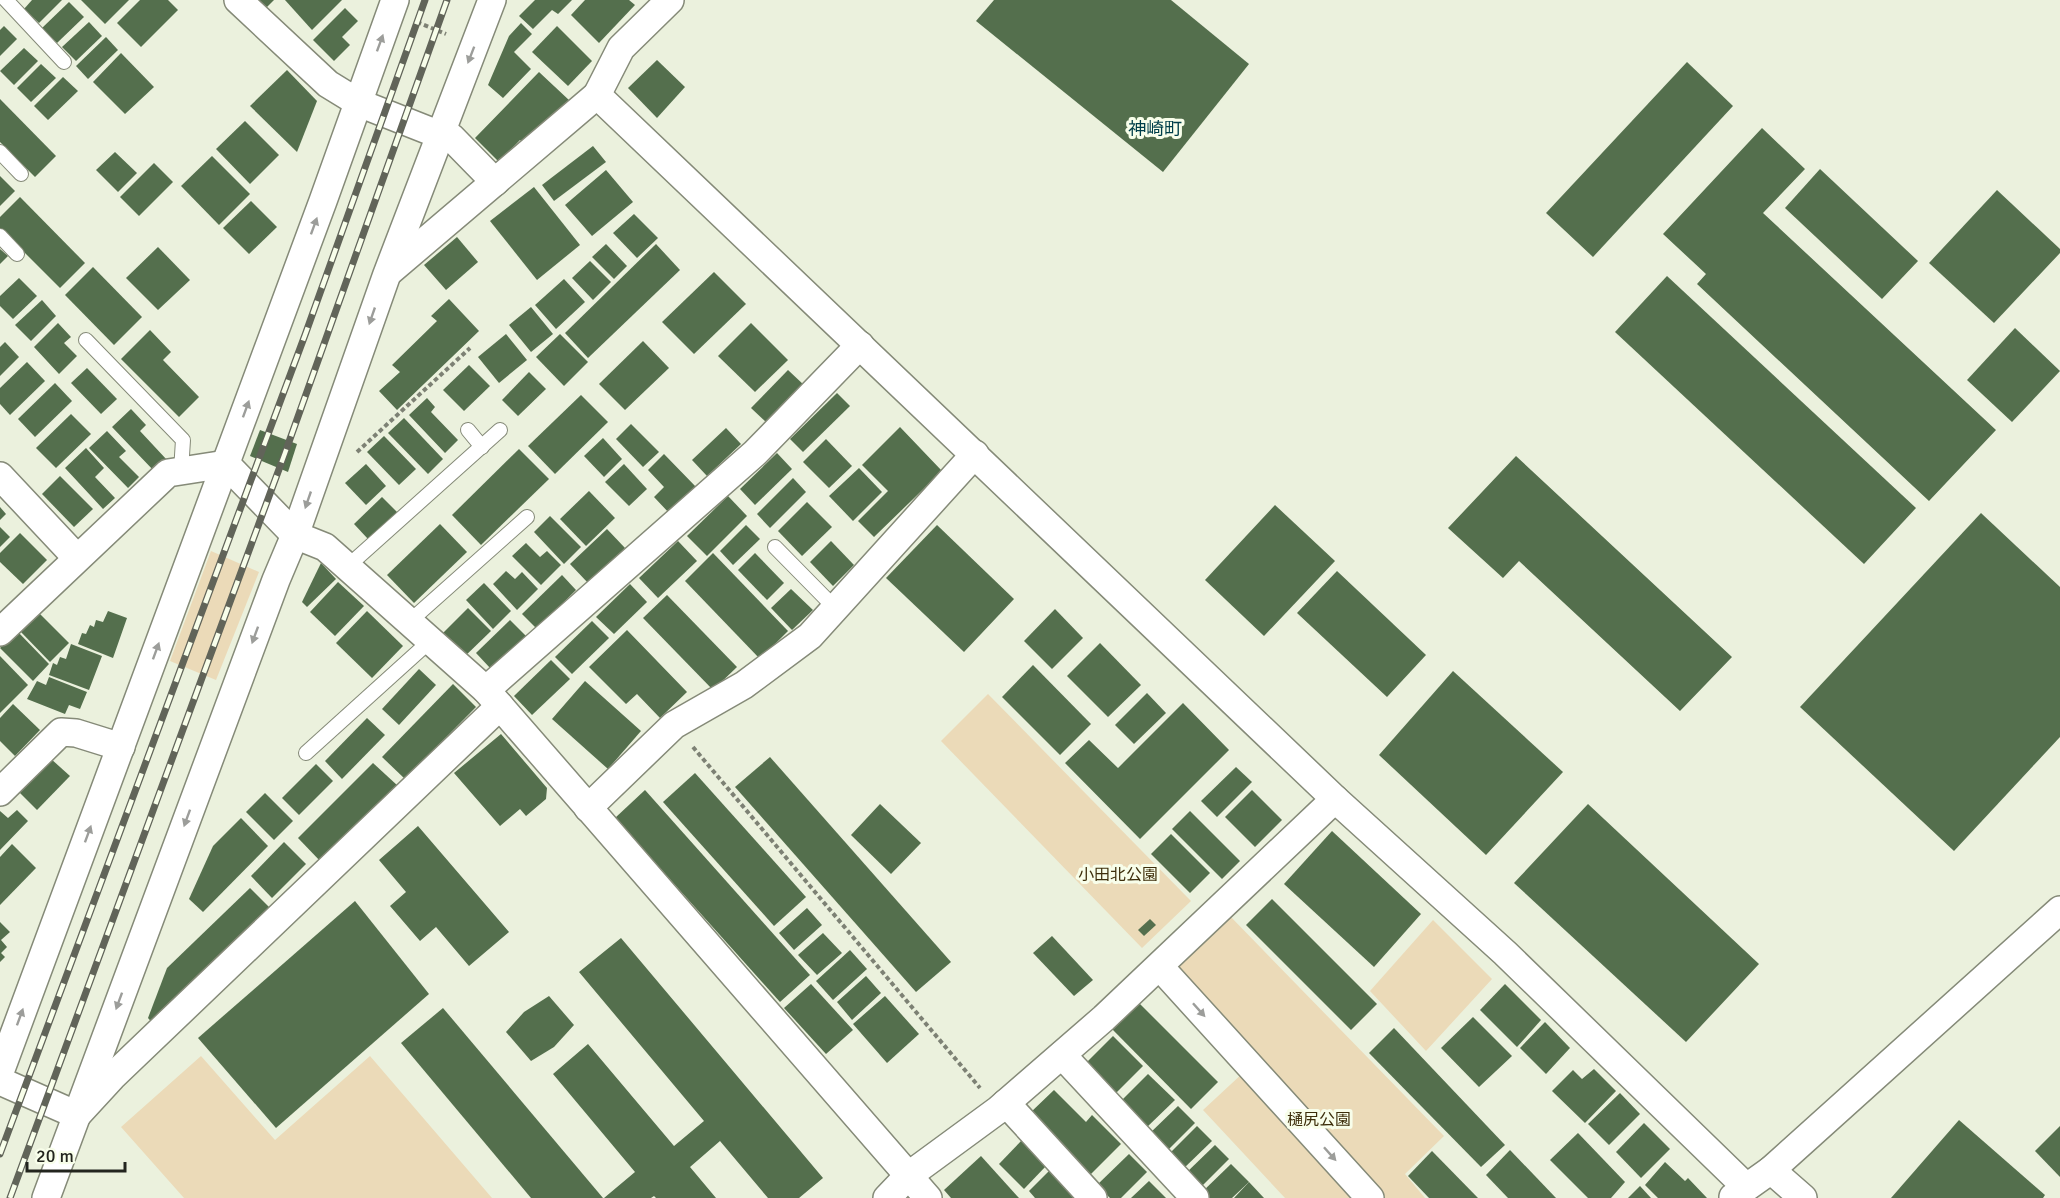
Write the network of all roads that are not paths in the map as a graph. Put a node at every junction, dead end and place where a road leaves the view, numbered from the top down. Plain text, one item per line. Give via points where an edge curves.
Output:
1 (6, 0) edge
2 (238, 0) edge
3 (492, 0) edge
4 (670, 0) edge
5 (393, 6) edge
6 (64, 62) dead end
7 (597, 95) junction
8 (359, 102) junction
9 (440, 135) junction
10 (0, 152) edge
11 (21, 174) dead end
12 (495, 182) junction
13 (0, 236) edge
14 (17, 254) dead end
15 (387, 274) junction
16 (86, 340) dead end
17 (860, 345) junction
18 (500, 429) dead end
19 (468, 430) dead end
20 (482, 447) junction
21 (975, 454) junction
22 (225, 464) junction
23 (181, 471) junction
24 (0, 476) edge
25 (528, 517) dead end
26 (295, 535) junction
27 (775, 548) dead end
28 (76, 557) junction
29 (347, 567) junction
30 (835, 608) junction
31 (409, 622) junction
32 (0, 632) edge
33 (430, 641) junction
34 (493, 698) junction
35 (121, 747) junction
36 (306, 753) dead end
37 (0, 792) edge
38 (1335, 799) junction
39 (588, 807) junction
40 (2060, 910) edge
41 (1160, 967) junction
42 (1062, 1055) junction
43 (0, 1072) edge
44 (0, 1081) edge
45 (1002, 1106) junction
46 (77, 1115) junction
47 (1771, 1170) junction
48 (908, 1176) junction
49 (1739, 1192) edge
50 (46, 1198) edge
51 (887, 1198) edge
52 (928, 1198) edge
53 (1093, 1198) edge
54 (1195, 1198) edge
55 (1371, 1198) edge
56 (1803, 1198) edge

1 - 6 lane
2 - 8 street via 328,84
3 -> 9 street
4 - 7 street via 621,48
8 -> 5 street
7 - 12 street
7 - 17 street
8 - 9 street
22 -> 8 street
9 - 12 street via 451,137
9 - 15 street
10 - 11 lane
12 - 15 street
13 - 14 lane
15 -> 26 street
16 - 23 lane via 183,440
17 - 21 street
17 - 34 street via 755,453
18 - 20 lane
19 - 20 lane
20 - 29 lane
21 - 30 street
21 - 38 street
22 - 23 street
22 - 26 street
35 -> 22 street
23 - 28 street via 168,473
24 - 28 street
25 - 31 lane
26 - 29 street via 325,547
26 -> 46 street
27 - 30 lane
28 - 32 street
29 - 31 street
30 - 39 street via 810,636 744,685 674,725
31 - 33 street
33 - 34 street
33 - 36 lane
34 - 39 street
34 - 46 street
35 - 37 street via 61,732
43 -> 35 street
38 - 41 street
38 - 49 street via 1505,953
39 - 48 street
40 - 47 street
41 - 42 street
41 -> 55 street
42 - 45 street
42 - 54 street
44 - 46 street
45 - 48 street
45 - 53 street
46 - 50 street
47 - 49 street
47 - 56 street
48 - 51 street
48 - 52 street

